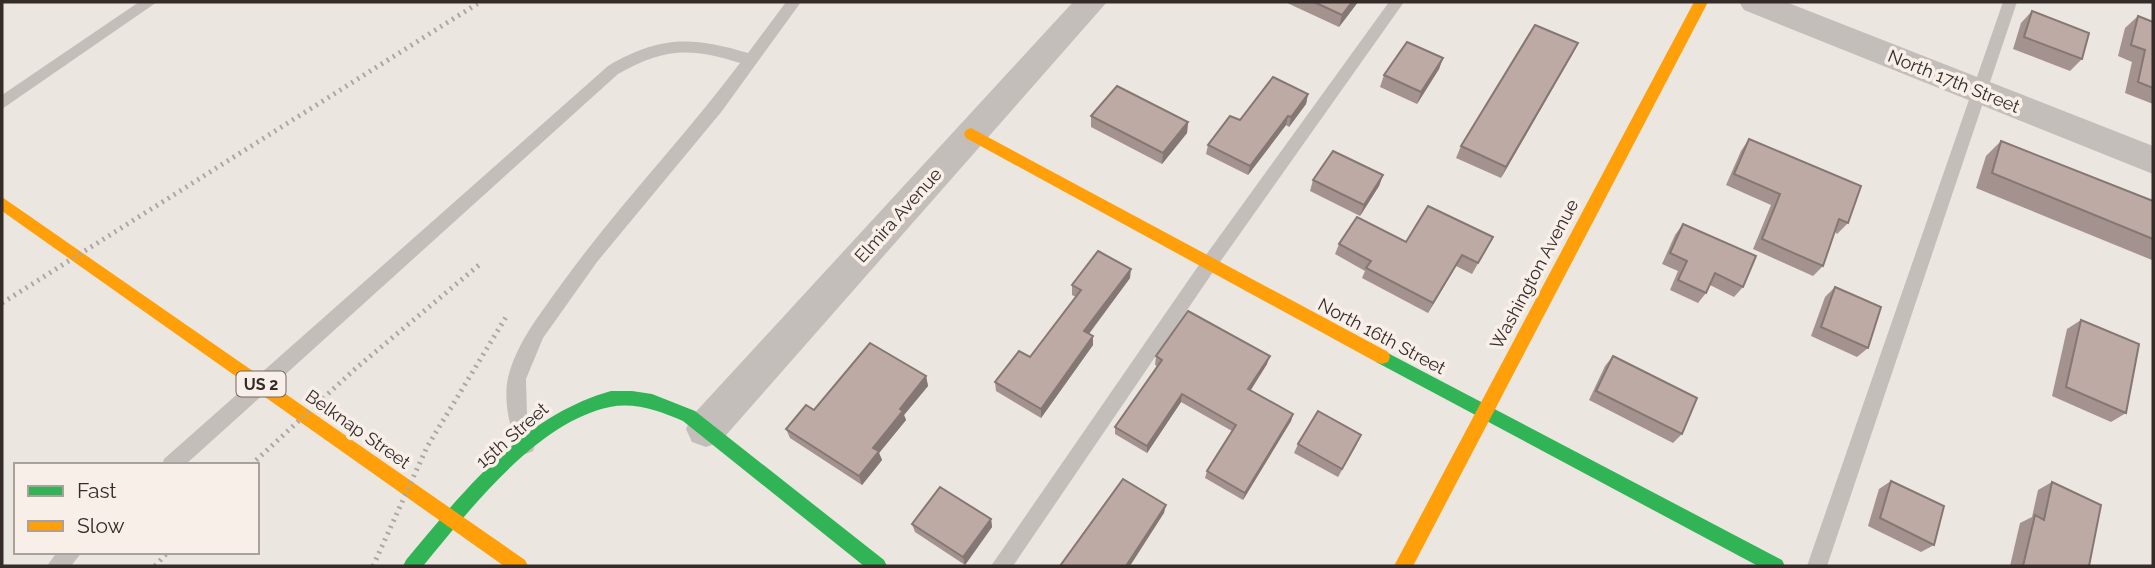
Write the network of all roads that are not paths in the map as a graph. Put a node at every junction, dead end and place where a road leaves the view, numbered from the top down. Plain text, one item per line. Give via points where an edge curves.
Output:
1 (150, 2) edge
2 (794, 2) edge
3 (1091, 2) edge
4 (1397, 2) edge
5 (1701, 2) edge
6 (1755, 2) edge
7 (2010, 2) edge
8 (751, 60) junction
9 (2, 84) edge
10 (1980, 91) junction
11 (16, 93) junction
12 (2, 103) edge
13 (971, 134) junction
14 (2153, 160) edge
15 (2, 203) edge
16 (1209, 264) junction
17 (1482, 412) junction
18 (706, 429) junction
19 (526, 445) junction
20 (173, 463) edge
21 (70, 554) edge
22 (57, 566) edge
23 (412, 566) edge
24 (519, 566) edge
25 (878, 566) edge
26 (1001, 566) edge
27 (1403, 566) edge
28 (1776, 566) edge
29 (1817, 566) edge

1 - 11 lane
2 - 8 lane
3 - 13 street, Elmira Avenue
4 - 16 lane
5 - 17 main road, Washington Avenue
6 - 10 street, North 17th Street
7 - 10 lane
8 - 19 lane via 591,257 536,334 517,379 518,414
8 - 20 lane via 683,44 654,50 613,70
9 - 11 lane
10 - 14 street, North 17th Street
10 - 29 lane
11 - 12 lane
13 - 16 main road, North 16th Street
13 - 18 street, Elmira Avenue
15 - 24 main road, Belknap Street / US 2
16 - 17 main road, North 16th Street
16 - 26 lane
17 - 27 main road, Washington Avenue
17 - 28 main road, North 16th Street
18 - 19 main road, 15th Street via 666,404 615,398 572,410
18 - 25 main road, 15th Street
19 - 23 main road, 15th Street
21 - 22 lane

